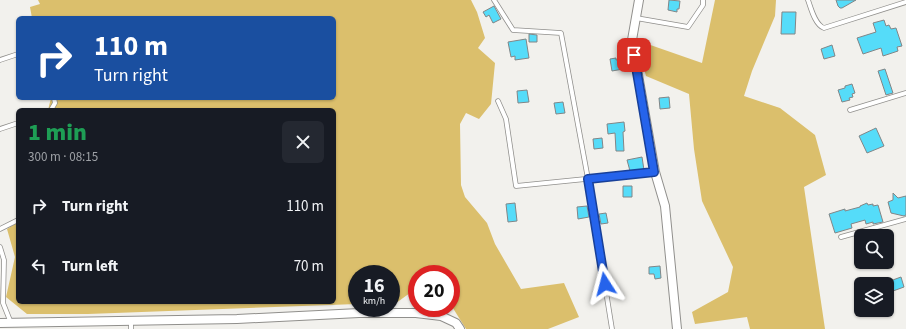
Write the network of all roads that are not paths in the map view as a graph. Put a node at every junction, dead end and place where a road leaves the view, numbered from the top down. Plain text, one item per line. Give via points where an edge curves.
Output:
1 (494, 0) edge
2 (638, 0) edge
3 (703, 0) edge
4 (808, 0) edge
5 (906, 2) edge
6 (636, 18) junction
7 (16, 55) edge
8 (0, 60) edge
9 (906, 94) edge
10 (498, 101) dead end
11 (850, 110) dead end
12 (16, 124) edge
13 (0, 129) edge
14 (654, 172) junction
15 (588, 179) junction
16 (906, 219) edge
17 (16, 221) edge
18 (0, 228) edge
19 (841, 237) dead end
20 (0, 247) edge
21 (0, 323) edge
22 (12, 323) junction
23 (131, 325) edge
24 (460, 329) edge
25 (612, 329) edge
26 (677, 329) edge

1 - 15 lane via 513,30 561,33
2 - 6 street
3 - 6 lane via 688,27
4 - 5 lane via 817,23 824,28
6 - 14 street via 632,40
7 - 8 lane
9 - 11 lane
10 - 15 lane via 506,118 516,186
12 - 13 lane
14 - 15 lane
14 - 26 street via 665,206
15 - 25 lane
16 - 19 lane
17 - 18 lane
20 - 22 lane via 4,260 3,303
21 - 22 street
22 - 23 street
23 - 24 street via 359,313 416,313 441,316 456,323

